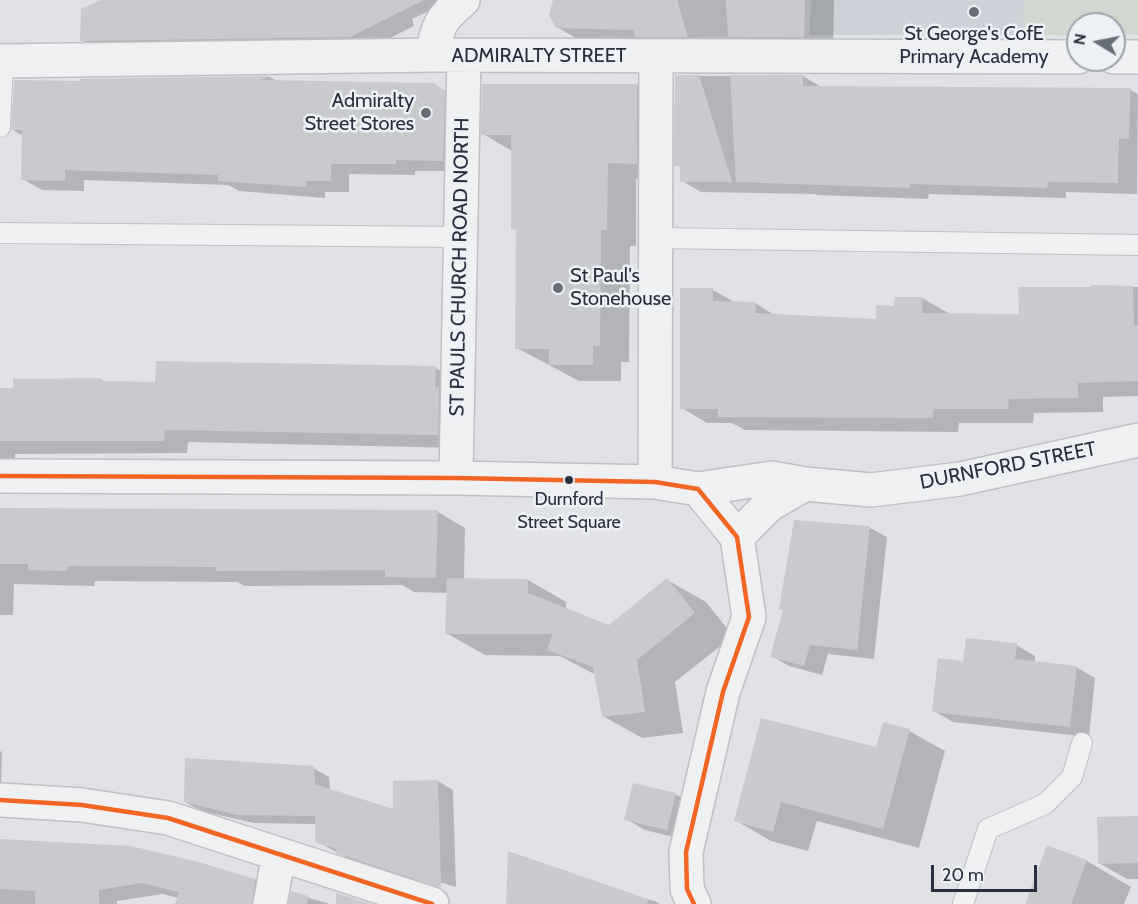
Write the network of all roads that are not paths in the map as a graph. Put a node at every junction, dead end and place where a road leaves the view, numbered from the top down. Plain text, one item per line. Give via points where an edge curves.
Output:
1 (463, 0) edge
2 (448, 56) junction
3 (656, 56) junction
4 (1066, 57) edge
5 (2, 61) edge
6 (0, 127) edge
7 (0, 233) edge
8 (460, 237) junction
9 (656, 238) junction
10 (1138, 245) edge
11 (1138, 440) edge
12 (0, 476) edge
13 (456, 478) junction
14 (655, 482) junction
15 (805, 484) junction
16 (698, 489) junction
17 (737, 537) junction
18 (1082, 743) dead end
19 (0, 800) edge
20 (279, 854) junction
21 (270, 904) edge
22 (432, 904) edge
23 (694, 904) edge
24 (963, 904) edge

1 - 2 street, ST PAULS CHURCH ROAD NORTH via 438,26
2 - 3 street, ADMIRALTY STREET
2 - 5 street, ADMIRALTY STREET
2 - 8 street, ST PAULS CHURCH ROAD NORTH
3 - 4 street, ADMIRALTY STREET
3 - 9 street
5 - 6 lane
7 - 8 lane
8 - 13 street, ST PAULS CHURCH ROAD NORTH
9 - 10 lane
9 - 14 street
11 - 15 street, DURNFORD STREET via 960,479 871,490
12 - 13 street, DURNFORD STREET
13 - 14 street, DURNFORD STREET
14 - 16 street, DURNFORD STREET
15 - 16 street, DURNFORD STREET via 772,478
15 - 17 street via 769,505
16 - 17 street
17 - 23 street via 749,617 723,692 686,852 687,889
18 - 24 lane via 1072,777 1045,804 988,829
19 - 20 street via 82,805 168,818
20 - 21 street
20 - 22 street

